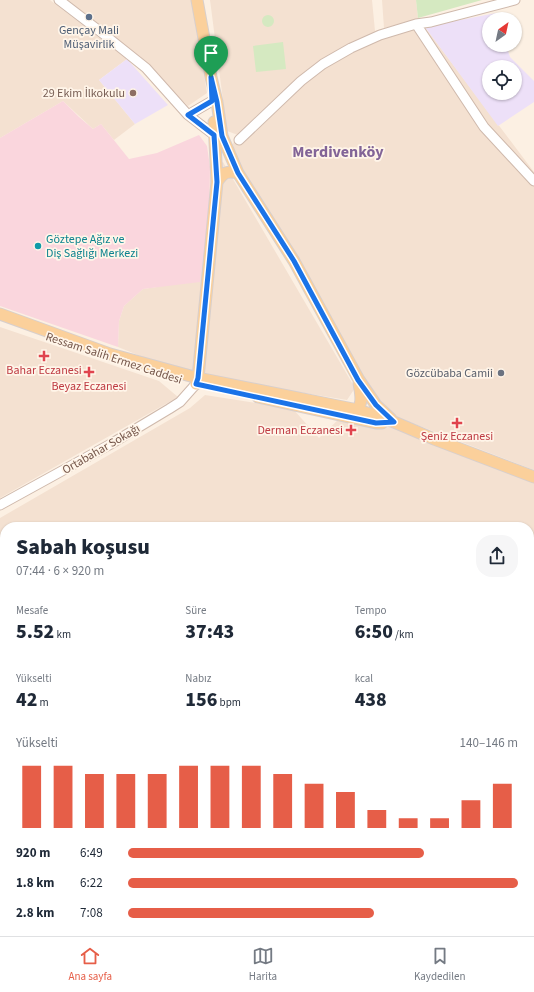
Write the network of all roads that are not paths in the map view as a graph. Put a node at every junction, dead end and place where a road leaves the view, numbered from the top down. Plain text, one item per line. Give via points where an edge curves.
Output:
1 (59, 0) edge
2 (197, 0) edge
3 (515, 0) edge
4 (416, 24) junction
5 (211, 77) junction
6 (212, 101) junction
7 (188, 115) junction
8 (218, 135) junction
9 (239, 140) dead end
10 (238, 173) junction
11 (534, 181) edge
12 (217, 182) junction
13 (0, 314) edge
14 (0, 320) edge
15 (19, 324) junction
16 (358, 380) junction
17 (197, 381) junction
18 (354, 414) junction
19 (394, 422) junction
20 (534, 477) edge
21 (0, 505) edge

1 - 7 street via 146,68
2 - 5 main road
3 - 4 street
4 - 9 street via 380,35 323,64 301,81
4 - 11 street via 484,127
5 - 6 main road
5 - 8 main road via 217,102
6 - 7 street
6 - 8 main road
7 - 8 street
8 - 10 main road
8 - 12 main road
10 - 12 main road via 224,173
10 - 16 main road via 294,261
12 - 17 main road
13 - 15 main road, Ressam Salih Ermez Caddesi
14 - 15 main road, Ressam Salih Ermez Caddesi
15 - 17 main road, Ressam Salih Ermez Caddesi
16 - 18 main road via 361,403
16 - 19 main road via 376,405
17 - 18 main road, Ressam Salih Ermez Caddesi
17 - 21 street, Ortabahar Sokağı via 180,402 169,409
18 - 19 main road, Ressam Salih Ermez Caddesi
19 - 20 main road, Ressam Salih Ermez Caddesi

